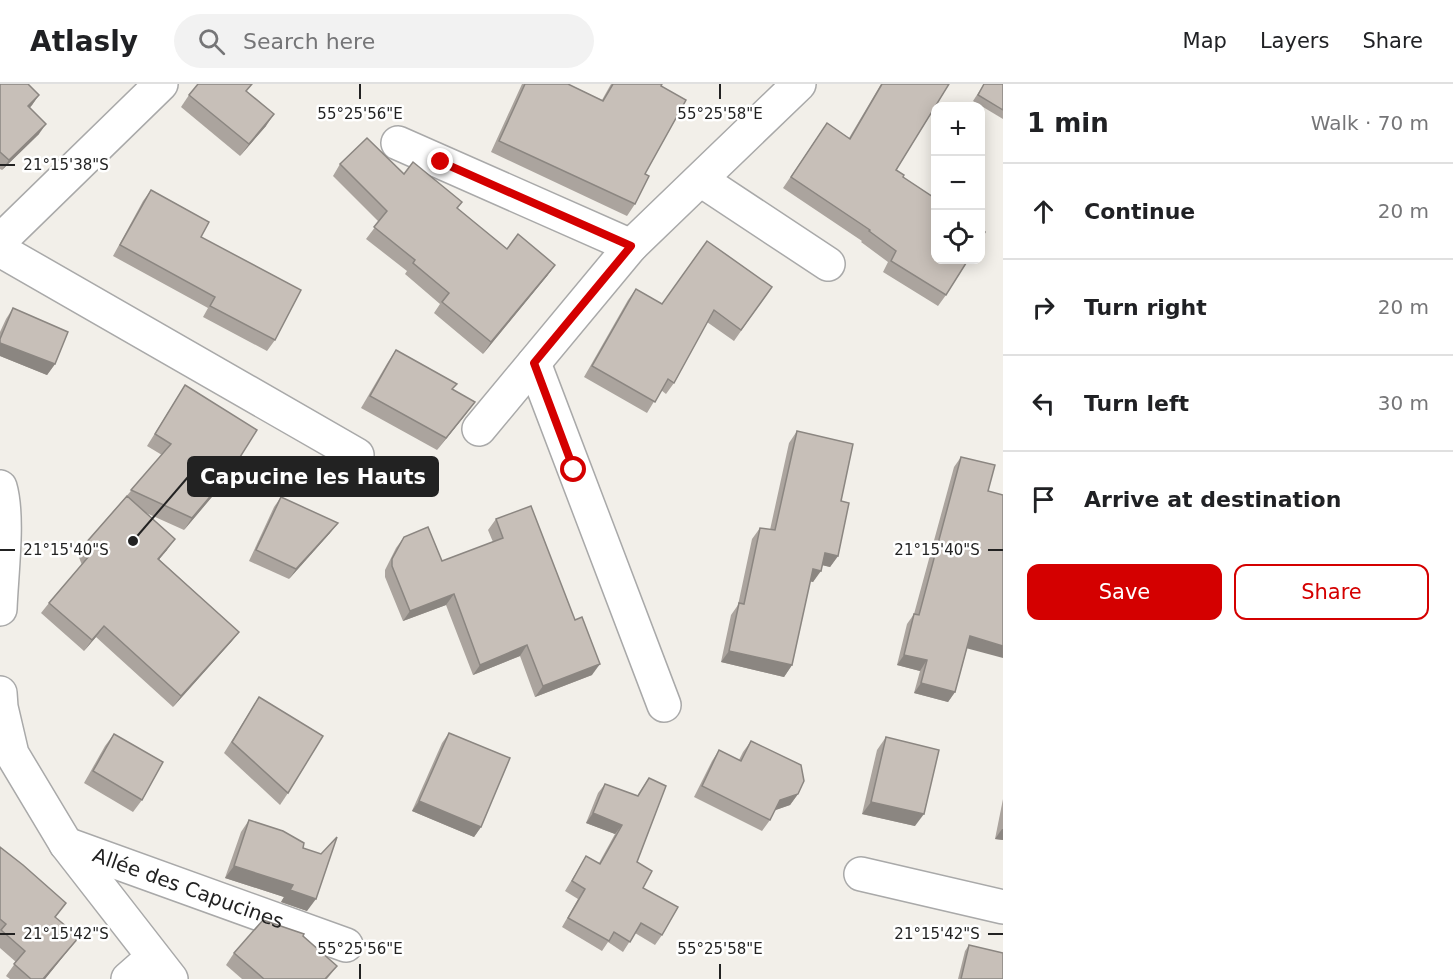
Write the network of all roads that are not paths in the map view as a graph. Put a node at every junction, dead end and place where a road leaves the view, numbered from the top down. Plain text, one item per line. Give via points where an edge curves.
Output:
1 (161, 84) edge
2 (789, 86) edge
3 (398, 143) dead end
4 (701, 180) junction
5 (0, 241) edge
6 (631, 246) junction
7 (0, 250) edge
8 (828, 264) dead end
9 (534, 363) junction
10 (479, 429) dead end
11 (357, 455) dead end
12 (0, 487) edge
13 (0, 609) edge
14 (0, 693) edge
15 (664, 705) dead end
16 (66, 844) junction
17 (861, 874) dead end
18 (1003, 907) edge
19 (346, 945) dead end
20 (162, 968) edge
21 (128, 979) edge

1 - 5 street
2 - 4 street
3 - 6 street
4 - 6 street
4 - 8 street
6 - 9 street
7 - 11 street
9 - 10 street
9 - 15 street
12 - 13 street via 4,531
14 - 16 street via 12,754
16 - 19 street, Allée des Capucines
16 - 20 street
17 - 18 street
20 - 21 street

